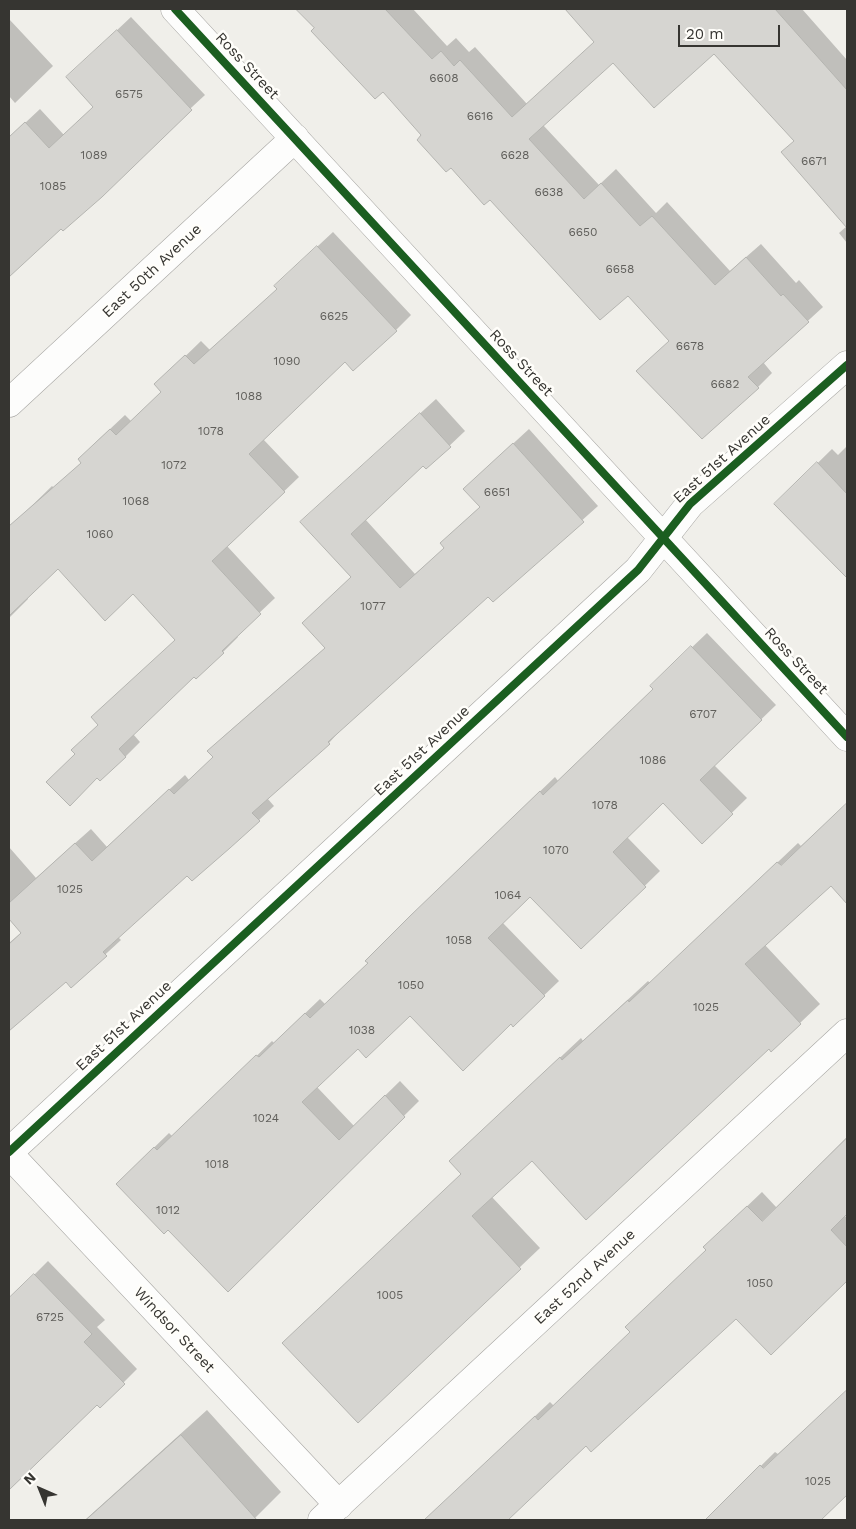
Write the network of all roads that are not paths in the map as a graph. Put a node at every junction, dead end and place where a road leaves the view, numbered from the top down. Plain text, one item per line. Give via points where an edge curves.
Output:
1 (175, 9) edge
2 (295, 138) junction
3 (847, 366) edge
4 (9, 403) edge
5 (663, 537) junction
6 (847, 737) edge
7 (847, 1033) edge
8 (9, 1153) edge
9 (330, 1513) edge

1 - 2 street, Ross Street
2 - 4 street, East 50th Avenue
2 - 5 street, Ross Street
3 - 5 street, East 51st Avenue via 690,504
5 - 6 street, Ross Street
5 - 8 street, East 51st Avenue via 638,570
7 - 9 street, East 52nd Avenue
8 - 9 street, Windsor Street

